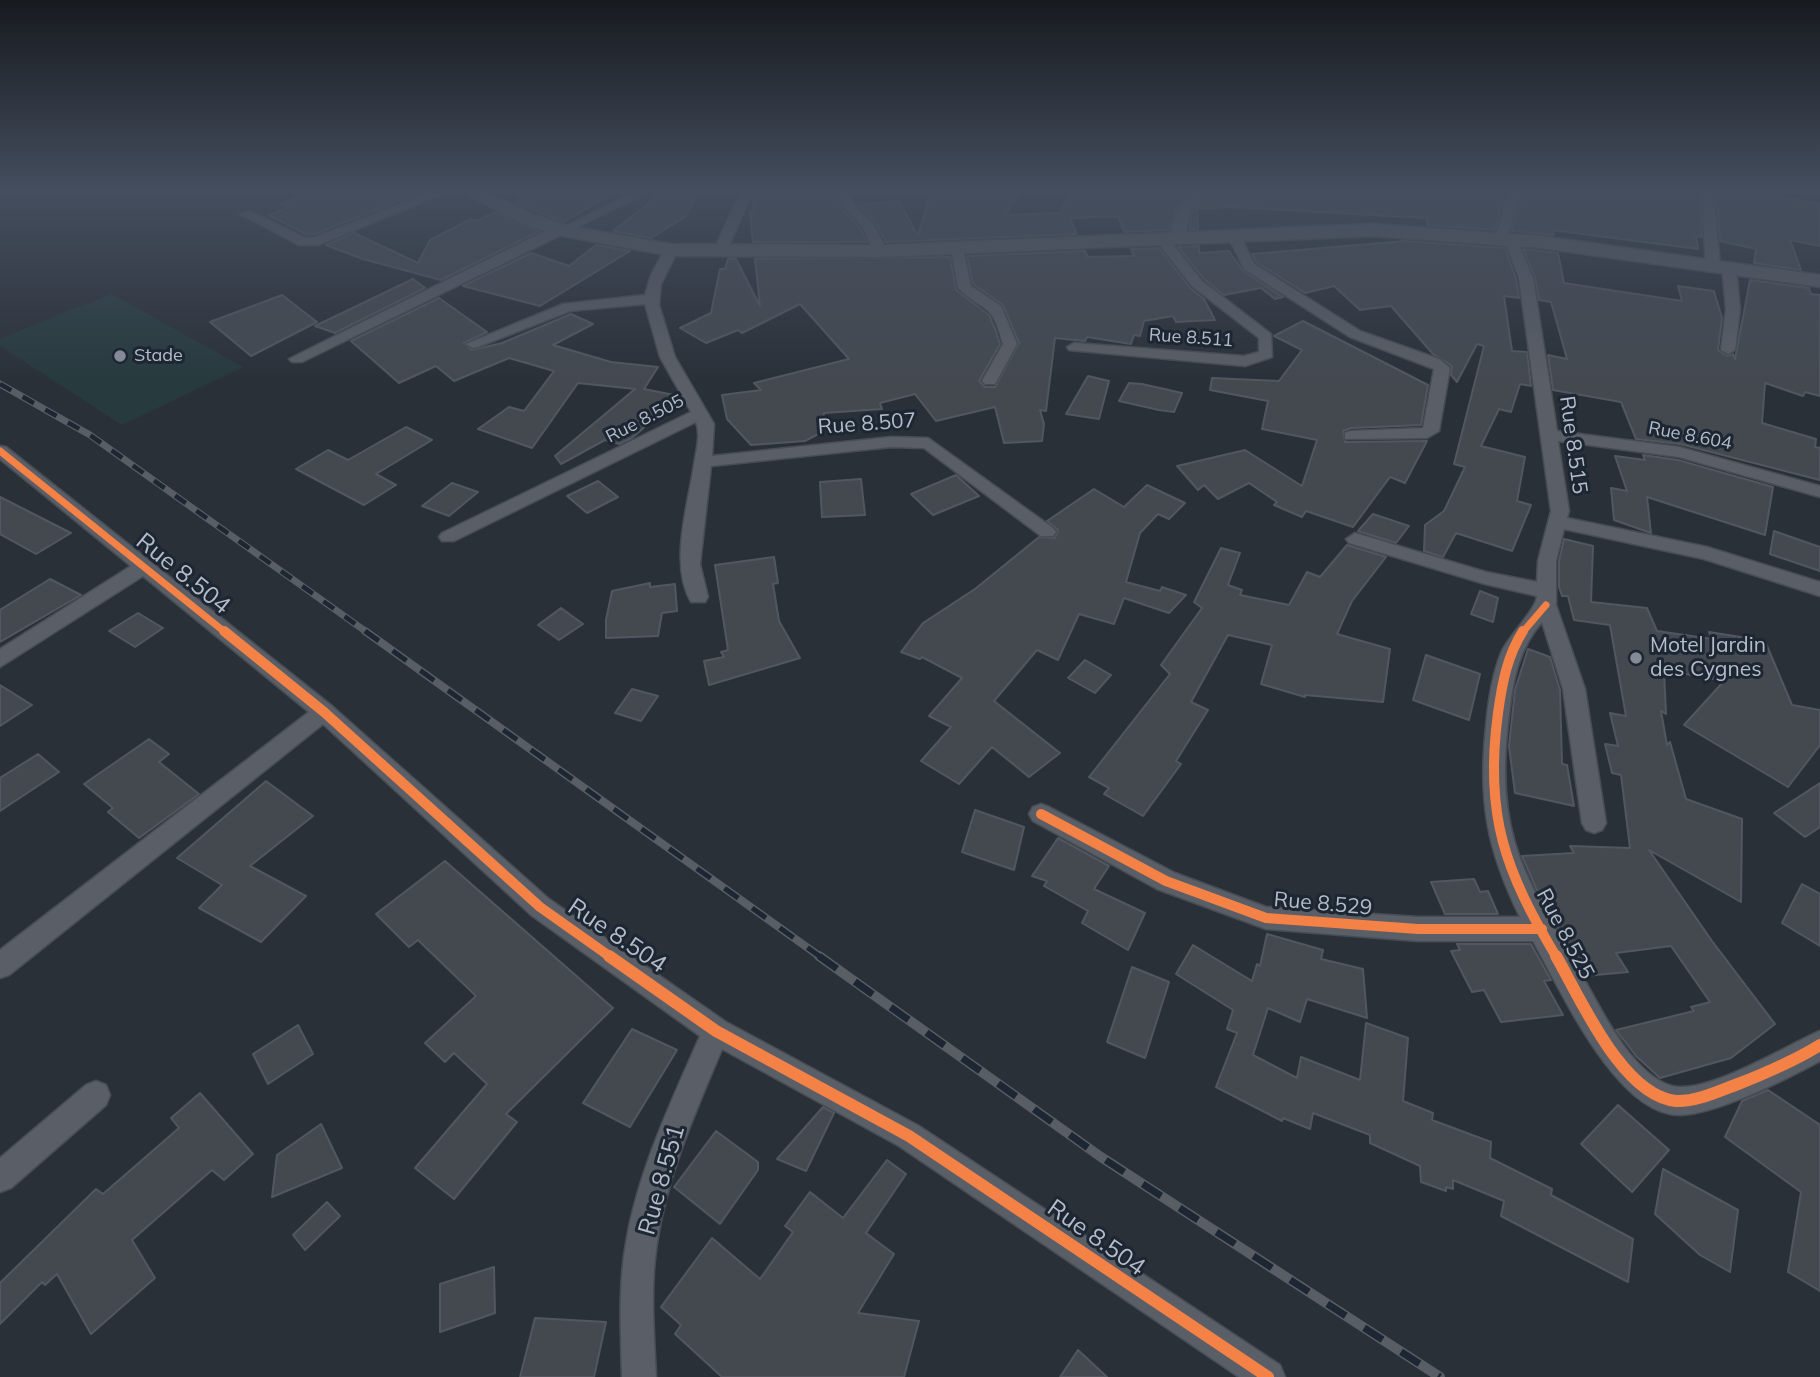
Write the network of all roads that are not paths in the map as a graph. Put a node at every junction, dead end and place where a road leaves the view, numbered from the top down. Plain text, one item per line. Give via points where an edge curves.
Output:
1 (514, 253) edge
2 (669, 253) edge
3 (958, 253) edge
4 (1174, 253) edge
5 (1243, 253) edge
6 (1513, 253) edge
7 (1626, 253) edge
8 (1717, 253) edge
9 (1721, 266) junction
10 (1820, 282) edge
11 (651, 299) junction
12 (473, 344) dead end
13 (1074, 347) dead end
14 (1728, 350) dead end
15 (297, 359) dead end
16 (990, 381) dead end
17 (699, 414) junction
18 (1548, 435) junction
19 (1351, 436) dead end
20 (0, 451) edge
21 (704, 462) junction
22 (1820, 492) edge
23 (1558, 522) junction
24 (1047, 532) dead end
25 (448, 537) dead end
26 (1355, 539) dead end
27 (144, 567) junction
28 (1820, 589) edge
29 (698, 597) dead end
30 (1546, 598) junction
31 (0, 659) edge
32 (324, 712) junction
33 (1041, 814) dead end
34 (1594, 823) dead end
35 (1542, 929) junction
36 (0, 966) edge
37 (716, 1031) junction
38 (1815, 1056) edge
39 (96, 1096) dead end
40 (0, 1177) edge
41 (639, 1377) edge
42 (1268, 1377) edge

1 - 15 street
2 - 11 street
3 - 16 street via 965,288 994,302 1010,344
4 - 13 street, Rue 8.511 via 1178,266 1194,284 1266,337 1268,354 1245,361
5 - 19 street via 1249,266 1355,334 1442,368 1433,428 1427,433
6 - 18 street, Rue 8.515 via 1526,278
7 - 9 main road
8 - 9 street
9 - 10 main road
9 - 14 street via 1734,292 1735,324
11 - 12 street via 568,307
11 - 17 street, Rue 8.505 via 660,342
17 - 21 street via 706,424
17 - 25 street, Rue 8.505
18 - 22 street, Rue 8.604 via 1679,452
18 - 23 street, Rue 8.515
20 - 27 street, Rue 8.504
21 - 24 street, Rue 8.507 via 891,442 928,443
21 - 29 street via 692,535 691,564
23 - 28 street via 1707,552
23 - 30 street, Rue 8.515 via 1547,561
26 - 30 street
27 - 31 street
27 - 32 street, Rue 8.504
30 - 34 street, Rue 8.515 via 1574,688
30 - 35 street, Rue 8.525 via 1522,630 1508,661 1496,736 1494,792 1507,863
32 - 36 street
32 - 37 street, Rue 8.504 via 540,907
33 - 35 street, Rue 8.529 via 1166,881 1266,918 1418,929
35 - 38 street, Rue 8.525 via 1617,1058 1645,1087 1678,1101
37 - 41 street, Rue 8.551 via 665,1151 644,1229 636,1311
37 - 42 street, Rue 8.504 via 909,1136
39 - 40 street

